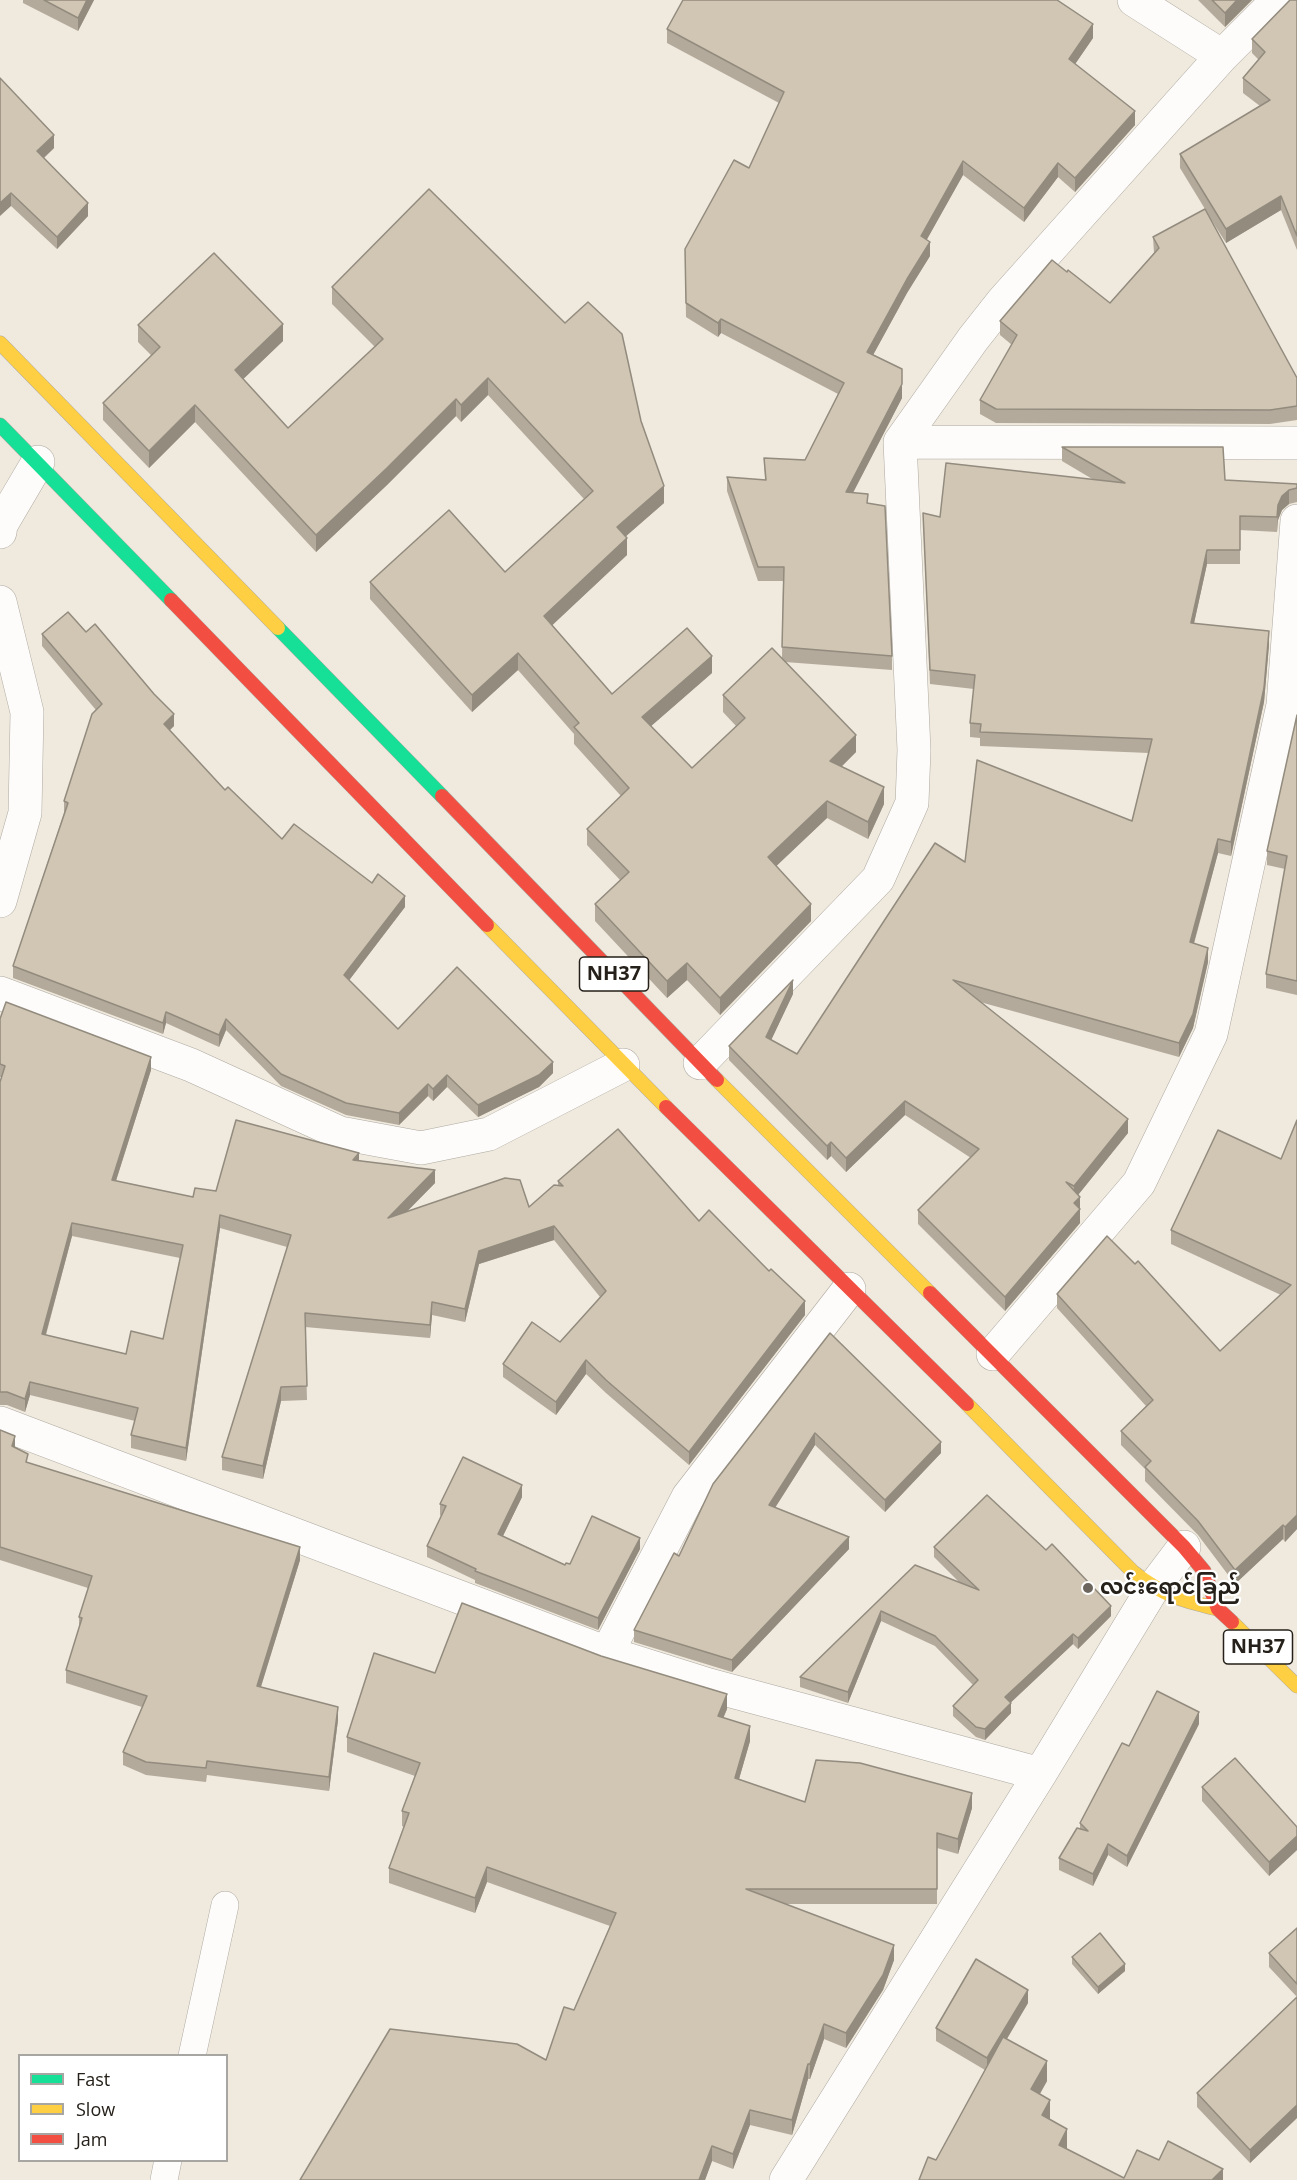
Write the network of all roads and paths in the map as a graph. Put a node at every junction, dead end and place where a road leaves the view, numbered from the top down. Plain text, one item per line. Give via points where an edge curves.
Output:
1 (1134, 0) edge
2 (1278, 0) edge
3 (1222, 56) junction
4 (0, 343) edge
5 (0, 425) edge
6 (900, 442) junction
7 (1297, 443) edge
8 (38, 462) junction
9 (1297, 521) edge
10 (0, 532) edge
11 (0, 602) edge
12 (0, 901) edge
13 (0, 993) edge
14 (700, 1063) junction
15 (623, 1065) junction
16 (849, 1289) junction
17 (993, 1354) junction
18 (0, 1423) edge
19 (1184, 1547) junction
20 (1153, 1588) junction
21 (1218, 1609) junction
22 (607, 1653) junction
23 (1297, 1686) edge
24 (1040, 1774) junction
25 (225, 1905) dead end
26 (192, 2054) edge
27 (168, 2162) edge
28 (164, 2180) edge
29 (786, 2180) edge

1 - 3 street
2 - 3 street
3 - 6 street via 1004,301
4 - 14 highway, NH37
5 - 8 highway, NH37
6 - 7 street
6 - 14 street via 914,750 912,803 878,879
8 - 10 street
8 - 15 highway, NH37
9 - 17 street via 1283,705 1211,1034 1139,1183
11 - 12 street via 27,712 25,813
13 - 15 street via 191,1065 340,1133 421,1148 489,1134
14 - 17 highway, NH37
15 - 16 highway, NH37
16 - 20 highway, NH37 via 1132,1572
16 - 22 street via 688,1497
17 - 19 highway, NH37
18 - 22 street
19 - 20 street
19 - 21 highway, NH37 via 1204,1571
20 - 21 highway, NH37 via 1177,1599
20 - 24 street
21 - 23 highway, NH37
22 - 24 street via 709,1685
24 - 29 street
25 - 26 lane
27 - 28 lane

